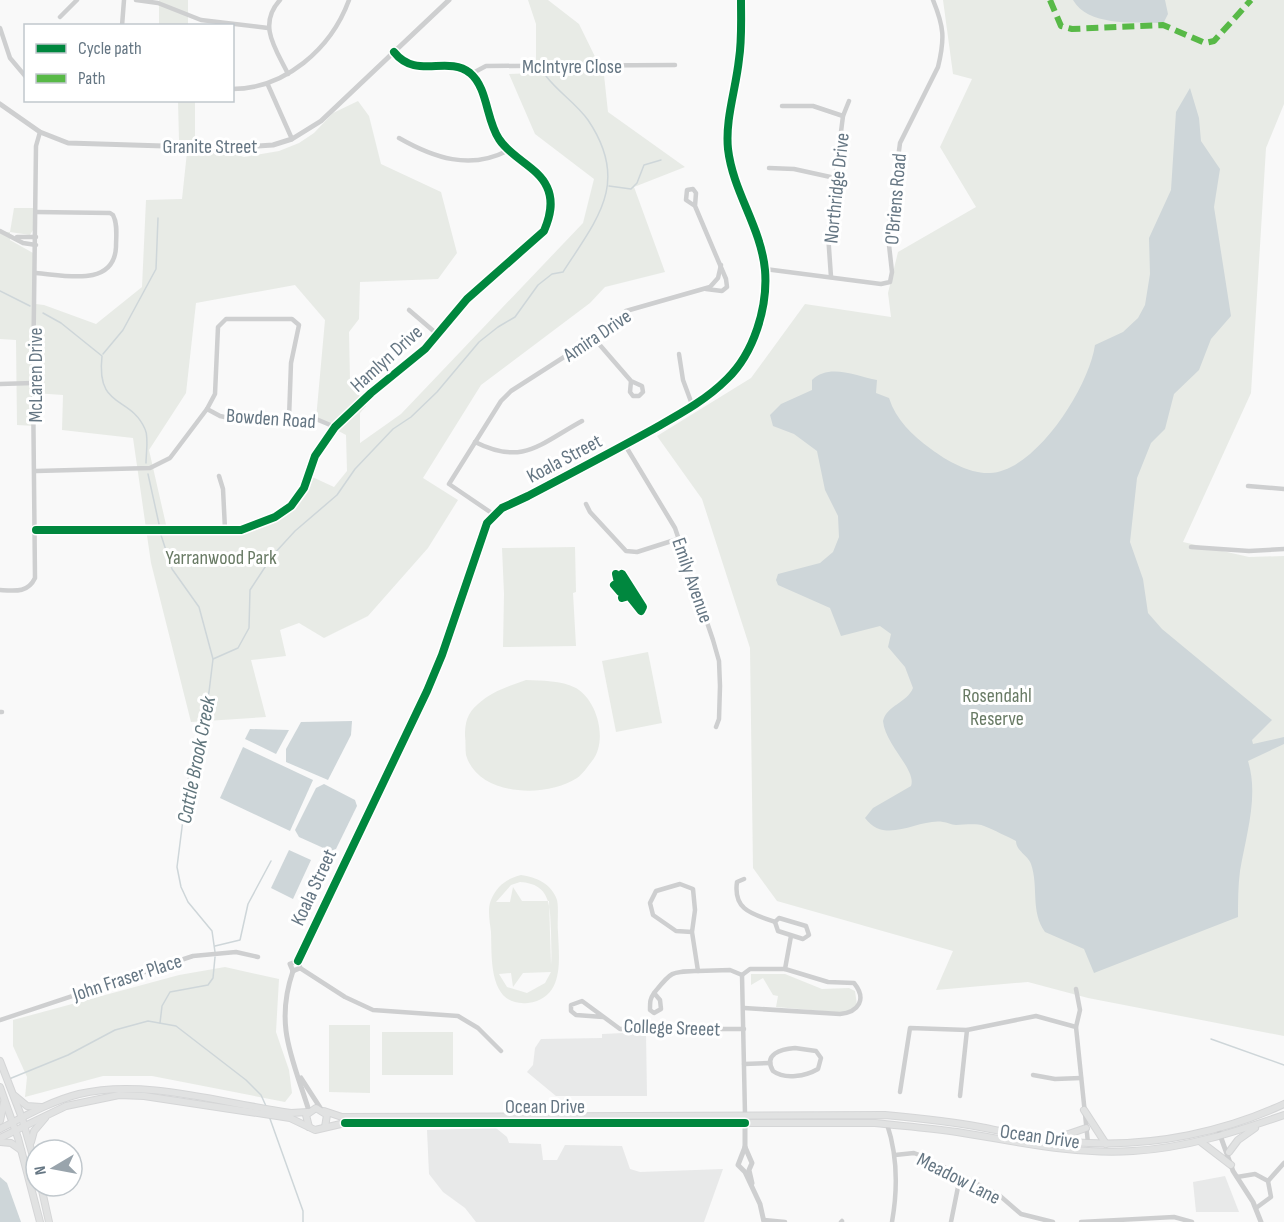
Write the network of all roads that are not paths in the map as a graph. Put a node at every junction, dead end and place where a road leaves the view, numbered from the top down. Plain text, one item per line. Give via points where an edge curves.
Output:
1 (76, 0) edge
2 (124, 0) edge
3 (136, 0) edge
4 (280, 0) edge
5 (349, 0) edge
6 (449, 0) edge
7 (741, 0) edge
8 (933, 0) edge
9 (60, 17) dead end
10 (122, 24) edge
11 (268, 28) junction
12 (0, 29) edge
13 (394, 52) junction
14 (675, 65) dead end
15 (288, 74) junction
16 (471, 74) junction
17 (24, 75) edge
18 (268, 85) junction
19 (234, 89) edge
20 (849, 101) dead end
21 (0, 104) edge
22 (782, 106) dead end
23 (843, 116) junction
24 (40, 132) junction
25 (399, 138) dead end
26 (292, 139) junction
27 (507, 151) junction
28 (769, 168) dead end
29 (835, 178) junction
30 (695, 206) dead end
31 (36, 212) junction
32 (0, 231) edge
33 (14, 237) junction
34 (36, 237) junction
35 (36, 245) junction
36 (721, 265) junction
37 (765, 269) junction
38 (36, 273) junction
39 (831, 277) junction
40 (718, 279) junction
41 (727, 281) junction
42 (706, 289) junction
43 (409, 310) dead end
44 (437, 334) junction
45 (592, 336) junction
46 (680, 354) dead end
47 (631, 381) dead end
48 (33, 383) junction
49 (0, 384) edge
50 (693, 406) junction
51 (207, 409) junction
52 (289, 418) junction
53 (582, 421) dead end
54 (335, 427) junction
55 (476, 442) junction
56 (625, 445) junction
57 (36, 471) junction
58 (219, 476) dead end
59 (1248, 486) dead end
60 (1284, 489) edge
61 (586, 504) dead end
62 (493, 514) junction
63 (225, 529) junction
64 (36, 530) junction
65 (678, 539) junction
66 (1191, 547) dead end
67 (1284, 549) edge
68 (0, 591) edge
69 (716, 726) dead end
70 (744, 879) dead end
71 (775, 922) junction
72 (692, 932) junction
73 (791, 936) junction
74 (258, 957) dead end
75 (298, 961) junction
76 (300, 968) junction
77 (785, 969) junction
78 (293, 971) junction
79 (698, 971) junction
80 (742, 975) junction
81 (1076, 988) dead end
82 (652, 994) dead end
83 (744, 1008) junction
84 (603, 1017) junction
85 (0, 1020) edge
86 (1076, 1027) junction
87 (744, 1029) junction
88 (967, 1030) junction
89 (501, 1051) dead end
90 (0, 1061) edge
91 (770, 1063) junction
92 (744, 1064) junction
93 (1033, 1075) dead end
94 (300, 1077) junction
95 (1081, 1078) junction
96 (1, 1089) edge
97 (12, 1091) junction
98 (900, 1092) dead end
99 (960, 1096) dead end
100 (5, 1099) junction
101 (1284, 1104) edge
102 (43, 1107) junction
103 (253, 1110) junction
104 (323, 1110) junction
105 (1084, 1110) junction
106 (308, 1111) junction
107 (276, 1114) junction
108 (745, 1114) junction
109 (47, 1115) junction
110 (1284, 1115) edge
111 (22, 1118) junction
112 (0, 1121) edge
113 (13, 1123) junction
114 (745, 1123) junction
115 (1260, 1123) junction
116 (887, 1124) junction
117 (25, 1126) junction
118 (325, 1127) junction
119 (309, 1128) junction
120 (1086, 1128) junction
121 (1219, 1128) junction
122 (0, 1129) edge
123 (15, 1131) junction
124 (1222, 1136) junction
125 (28, 1138) edge
126 (32, 1138) edge
127 (0, 1140) edge
128 (1050, 1140) junction
129 (1199, 1141) junction
130 (1088, 1143) junction
131 (1106, 1144) junction
132 (21, 1151) junction
133 (1089, 1152) junction
134 (1229, 1152) junction
135 (895, 1155) junction
136 (745, 1158) junction
137 (1284, 1163) edge
138 (1231, 1165) junction
139 (747, 1171) junction
140 (1237, 1176) junction
141 (960, 1177) junction
142 (1268, 1181) junction
143 (44, 1198) edge
144 (1256, 1208) junction
145 (1021, 1214) junction
146 (764, 1221) edge
147 (40, 1222) edge
148 (49, 1222) edge
149 (785, 1222) edge
150 (892, 1222) edge
151 (951, 1222) edge
152 (1018, 1222) edge
153 (1053, 1222) edge
154 (1081, 1222) edge
155 (1192, 1222) edge
156 (1261, 1222) edge

1 - 9 street
2 - 10 street
3 - 11 street via 158,3 201,20
4 - 11 street via 270,14
5 - 15 street via 330,35
6 - 13 street, Granite Street
7 - 37 street, Koala Street via 739,60 728,147 734,180 759,239
8 - 39 street, O'Briens Road via 944,26 942,54 900,143 888,236 890,282
11 - 15 street
12 - 17 street via 10,58
13 - 16 street via 401,62 410,65 454,68
13 - 26 street, Granite Street via 321,121
14 - 16 street, McIntyre Close via 486,66
15 - 18 street
16 - 27 street, Hamlyn Drive via 481,89 491,124
18 - 19 street
18 - 26 street
20 - 23 street, Northridge Drive
21 - 24 street, Granite Street
22 - 23 street via 813,106
23 - 29 street, Northridge Drive
24 - 26 street, Granite Street via 68,143 87,145 253,147
24 - 31 street, McLaren Drive via 36,146
25 - 27 street via 435,156 458,161 480,161
27 - 44 street, Hamlyn Drive via 547,187 550,218 544,231 467,299
28 - 29 street
29 - 39 street, Northridge Drive via 828,234
30 - 36 street
31 - 34 street, McLaren Drive
31 - 38 street via 110,213 116,225 115,257 103,273
32 - 33 street
33 - 34 street
33 - 35 street
34 - 35 street, McLaren Drive
35 - 38 street, McLaren Drive
36 - 40 street
36 - 41 street
37 - 39 street, O'Briens Road
37 - 50 street, Koala Street via 762,312 747,351 729,378
38 - 48 street, McLaren Drive
40 - 41 street
40 - 42 street, Amira Drive
41 - 42 street via 722,291
42 - 45 street, Amira Drive via 626,311
43 - 44 street
44 - 54 street, Hamlyn Drive
45 - 47 street
45 - 55 street, Amira Drive via 506,396
46 - 50 street via 683,380
48 - 49 street
48 - 57 street, McLaren Drive
50 - 56 street, Koala Street
51 - 52 street, Bowden Road via 229,418
51 - 52 street via 215,394 221,322 292,319 300,325 300,331 291,363
51 - 57 street via 180,448 160,465 128,470
52 - 54 street, Bowden Road via 316,419
53 - 55 street via 517,454 498,453
54 - 63 street, Hamlyn Drive via 315,456 304,488 291,506 259,525
55 - 62 street, Amira Drive via 448,484
56 - 62 street, Koala Street
56 - 65 street, Emily Avenue
57 - 64 street, McLaren Drive
58 - 63 street
59 - 60 street
61 - 65 street via 626,550 637,552
62 - 75 street, Koala Street via 427,691
63 - 64 street, Hamlyn Drive
64 - 68 street, McLaren Drive via 32,585
65 - 69 street, Emily Avenue via 717,652 720,713
66 - 67 street
70 - 71 street via 737,882 740,906 745,912
71 - 73 street via 778,931
71 - 73 street via 783,918 809,928 807,938
72 - 72 street via 676,931 653,915 650,903 656,891 680,884 693,889
72 - 79 street
73 - 77 street
74 - 85 street, John Fraser Place via 236,952 185,958
75 - 76 street
75 - 78 street, Koala Street via 290,963
76 - 78 street
76 - 89 street via 373,1010 458,1016 478,1028
77 - 80 street via 750,969
77 - 83 street via 828,982 854,983 861,993 858,1007 850,1013 828,1015
78 - 94 street via 283,1018 288,1047
79 - 80 street via 730,970
79 - 82 street via 673,973
80 - 83 street
81 - 86 street via 1080,1010
83 - 87 street
84 - 84 street via 576,1015 571,1005 582,1001
84 - 87 street, College Sreeet via 622,1029
86 - 88 street via 1036,1016
86 - 95 street
87 - 92 street
88 - 98 street via 910,1028
88 - 99 street
90 - 97 main road
91 - 91 street via 775,1053 795,1048 816,1051 822,1062 811,1073 785,1076 776,1074
91 - 92 street
92 - 108 street
93 - 95 street
94 - 104 street
94 - 106 street
95 - 105 street
96 - 100 main road
97 - 102 main road via 27,1106
97 - 111 main road
100 - 112 main road
100 - 113 main road
101 - 121 main road, Ocean Drive
102 - 103 main road via 79,1094 128,1088
102 - 111 main road
103 - 107 main road
103 - 109 main road via 130,1095 80,1102
104 - 106 main road
104 - 108 main road, Ocean Drive via 342,1117
104 - 118 main road via 328,1118
105 - 120 street
105 - 131 main road
106 - 107 main road
106 - 119 main road via 305,1120
107 - 119 main road
108 - 114 street
108 - 128 main road, Ocean Drive via 885,1115
109 - 117 main road
109 - 126 main road
110 - 115 main road, Ocean Drive
111 - 113 main road
111 - 117 main road
113 - 122 main road
113 - 123 main road
114 - 116 main road, Ocean Drive
114 - 118 main road, Ocean Drive via 342,1123
114 - 136 street
115 - 124 main road, Ocean Drive
115 - 134 main road
116 - 133 main road, Ocean Drive
116 - 135 street
117 - 123 main road
117 - 125 main road
118 - 119 main road
120 - 128 main road
120 - 130 street
121 - 124 street
121 - 131 main road, Ocean Drive via 1158,1140
123 - 127 main road
123 - 132 main road
124 - 129 main road, Ocean Drive
124 - 134 street
124 - 138 street
127 - 132 main road
128 - 130 main road, Ocean Drive
129 - 133 main road, Ocean Drive via 1135,1151
129 - 138 main road
130 - 131 main road, Ocean Drive
130 - 133 main road
132 - 147 main road
134 - 140 street
135 - 141 street, Meadow Lane via 914,1153
135 - 150 street
136 - 139 street via 752,1165
136 - 139 street via 738,1167
137 - 142 street
138 - 140 street
139 - 146 street
140 - 142 street via 1255,1174
140 - 144 street
141 - 145 street, Meadow Lane via 999,1195
141 - 151 street
142 - 144 street via 1271,1197
143 - 148 main road
144 - 156 street
145 - 152 street
145 - 153 street, Meadow Lane
146 - 149 street
154 - 155 street via 1174,1217

